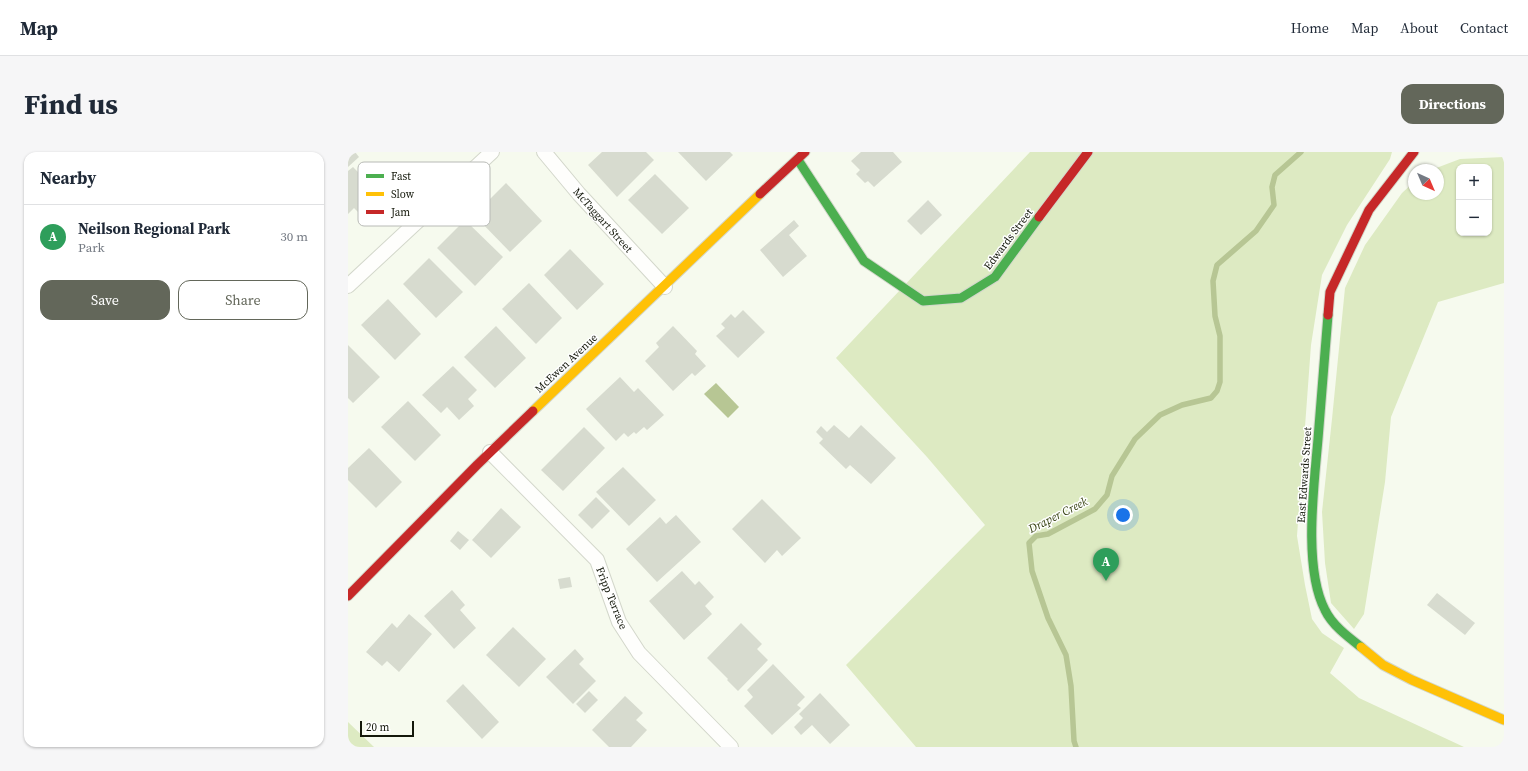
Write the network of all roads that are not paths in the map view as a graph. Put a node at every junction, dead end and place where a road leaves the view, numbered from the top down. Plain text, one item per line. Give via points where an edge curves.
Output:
1 (492, 152) edge
2 (544, 152) edge
3 (805, 152) edge
4 (1088, 152) edge
5 (1414, 152) edge
6 (798, 160) junction
7 (481, 162) edge
8 (412, 226) edge
9 (348, 286) edge
10 (665, 287) junction
11 (490, 452) junction
12 (348, 596) edge
13 (1504, 720) edge
14 (731, 747) edge

1 - 7 street
2 - 10 street, McTaggart Street
3 - 6 street, McEwen Avenue
4 - 6 street, Edwards Street via 995,277 961,298 923,302 864,261
5 - 13 street, East Edwards Street via 1369,210 1330,292 1314,488 1314,569 1325,610 1335,624 1383,665
6 - 10 street, McEwen Avenue
8 - 9 street
10 - 11 street, McEwen Avenue
11 - 12 street, McEwen Avenue
11 - 14 street, Fripp Terrace via 596,560 619,622 639,653

